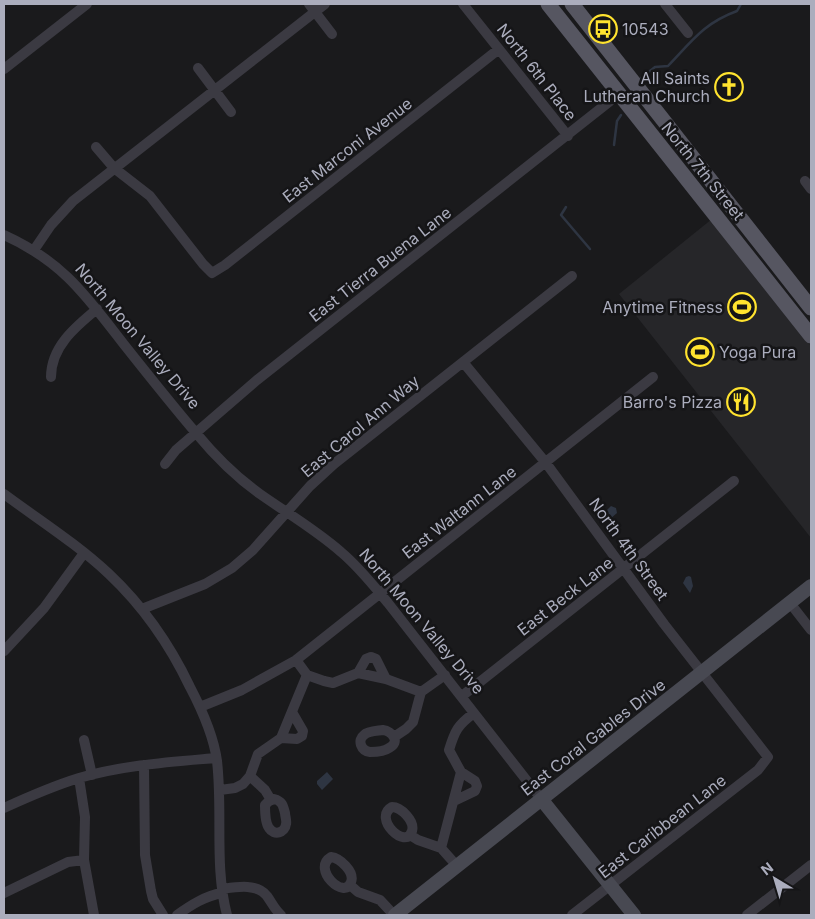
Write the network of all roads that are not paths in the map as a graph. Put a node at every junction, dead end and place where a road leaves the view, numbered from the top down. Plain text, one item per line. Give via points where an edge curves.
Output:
1 (87, 4) edge
2 (325, 4) edge
3 (464, 4) edge
4 (548, 4) edge
5 (572, 4) edge
6 (665, 4) edge
7 (312, 8) edge
8 (688, 33) dead end
9 (332, 34) dead end
10 (499, 49) junction
11 (198, 68) dead end
12 (4, 69) edge
13 (606, 77) junction
14 (215, 90) junction
15 (642, 92) junction
16 (620, 94) junction
17 (231, 112) dead end
18 (638, 118) junction
19 (568, 136) junction
20 (96, 147) dead end
21 (114, 168) junction
22 (4, 235) edge
23 (34, 250) junction
24 (572, 276) dead end
25 (811, 308) edge
26 (97, 310) junction
27 (811, 336) edge
28 (463, 362) junction
29 (51, 377) dead end
30 (653, 377) dead end
31 (196, 433) junction
32 (546, 463) junction
33 (165, 464) dead end
34 (734, 481) dead end
35 (4, 494) edge
36 (286, 512) junction
37 (84, 553) junction
38 (624, 568) junction
39 (811, 586) edge
40 (380, 593) junction
41 (790, 603) junction
42 (142, 609) junction
43 (811, 630) edge
44 (4, 651) edge
45 (296, 660) junction
46 (358, 673) junction
47 (702, 673) junction
48 (307, 674) junction
49 (445, 675) junction
50 (386, 679) junction
51 (421, 692) junction
52 (462, 696) junction
53 (200, 707) junction
54 (292, 712) junction
55 (474, 713) junction
56 (394, 737) dead end
57 (281, 738) junction
58 (84, 740) dead end
59 (768, 757) joint
60 (216, 758) junction
61 (144, 765) junction
62 (461, 772) junction
63 (92, 775) junction
64 (250, 776) junction
65 (79, 778) junction
66 (220, 790) junction
67 (271, 800) dead end
68 (542, 800) junction
69 (454, 801) junction
70 (4, 808) edge
71 (410, 835) dead end
72 (441, 848) junction
73 (84, 860) junction
74 (811, 865) edge
75 (457, 866) junction
76 (350, 885) dead end
77 (610, 885) junction
78 (222, 891) junction
79 (4, 893) edge
80 (94, 915) edge
81 (163, 915) edge
82 (176, 915) edge
83 (227, 915) edge
84 (281, 915) edge
85 (394, 915) edge
86 (572, 915) edge
87 (634, 915) edge
88 (747, 915) edge

1 - 12 street
2 - 7 street
3 - 10 street, North 6th Place
4 - 13 main road, North 7th Street
5 - 15 main road, North 7th Street
6 - 8 street
7 - 9 street
7 - 14 street
10 - 19 street, North 6th Place
10 - 21 street, East Marconi Avenue via 212,273 150,196
11 - 14 street
13 - 15 main road
13 - 16 main road, North 7th Street
14 - 17 street
14 - 21 street
15 - 18 main road
15 - 25 main road, North 7th Street
16 - 18 main road, North 7th Street
16 - 19 street, East Tierra Buena Lane
18 - 27 main road, North 7th Street
19 - 31 street, East Tierra Buena Lane via 257,380
20 - 21 street
21 - 23 street via 63,211
22 - 23 street, North Moon Valley Drive
23 - 26 street, North Moon Valley Drive via 68,276
24 - 28 street, East Carol Ann Way
26 - 29 street via 64,340 56,352
26 - 31 street, North Moon Valley Drive
28 - 32 street, North 4th Street
28 - 36 street, East Carol Ann Way via 334,464
30 - 32 street, East Waltann Lane
31 - 33 street, East Tierra Buena Lane
31 - 36 street, North Moon Valley Drive via 236,475
32 - 38 street, North 4th Street
32 - 40 street, East Waltann Lane
34 - 38 street, East Beck Lane
35 - 37 street
36 - 40 street, North Moon Valley Drive via 341,552
36 - 42 street, East Carol Ann Way via 253,550 219,577
37 - 42 street
37 - 44 street via 44,608
38 - 47 street, North 4th Street
38 - 52 street, East Beck Lane
39 - 41 street, East Coral Gables Drive
40 - 45 street, East Waltann Lane
40 - 49 street, North Moon Valley Drive
41 - 43 street
41 - 47 street, East Coral Gables Drive
42 - 53 street via 174,654
45 - 48 street
45 - 53 street, East Waltann Lane via 242,690
46 - 48 street via 333,683
46 - 50 street
46 - 50 street via 366,659 372,656
47 - 59 street, North 4th Street
47 - 68 street, East Coral Gables Drive
48 - 54 street
49 - 51 street
49 - 52 street, North Moon Valley Drive
50 - 51 street
51 - 56 street via 413,722
52 - 55 street, North Moon Valley Drive
53 - 60 street
54 - 57 street
54 - 57 street via 303,730 302,736 297,739
55 - 62 street via 461,723 449,750
55 - 68 street, North Moon Valley Drive
57 - 64 street via 258,754
58 - 63 street
59 - 77 street, East Caribbean Lane via 758,770
60 - 61 street
60 - 66 street
61 - 63 street
61 - 81 street via 145,855 153,899
62 - 69 street
62 - 69 street via 477,786 475,791
63 - 65 street
64 - 66 street via 243,784
64 - 67 street
65 - 70 street
65 - 73 street via 85,817
66 - 78 street
68 - 75 street, East Coral Gables Drive
68 - 77 street, North Moon Valley Drive
69 - 72 street
71 - 72 street
72 - 75 street
73 - 79 street via 68,862
73 - 80 street
74 - 88 street
75 - 85 street, East Coral Gables Drive
76 - 85 street via 358,892 380,900
77 - 86 street, East Caribbean Lane
77 - 87 street, North Moon Valley Drive
78 - 82 street
78 - 83 street
78 - 84 street via 252,887 265,894

